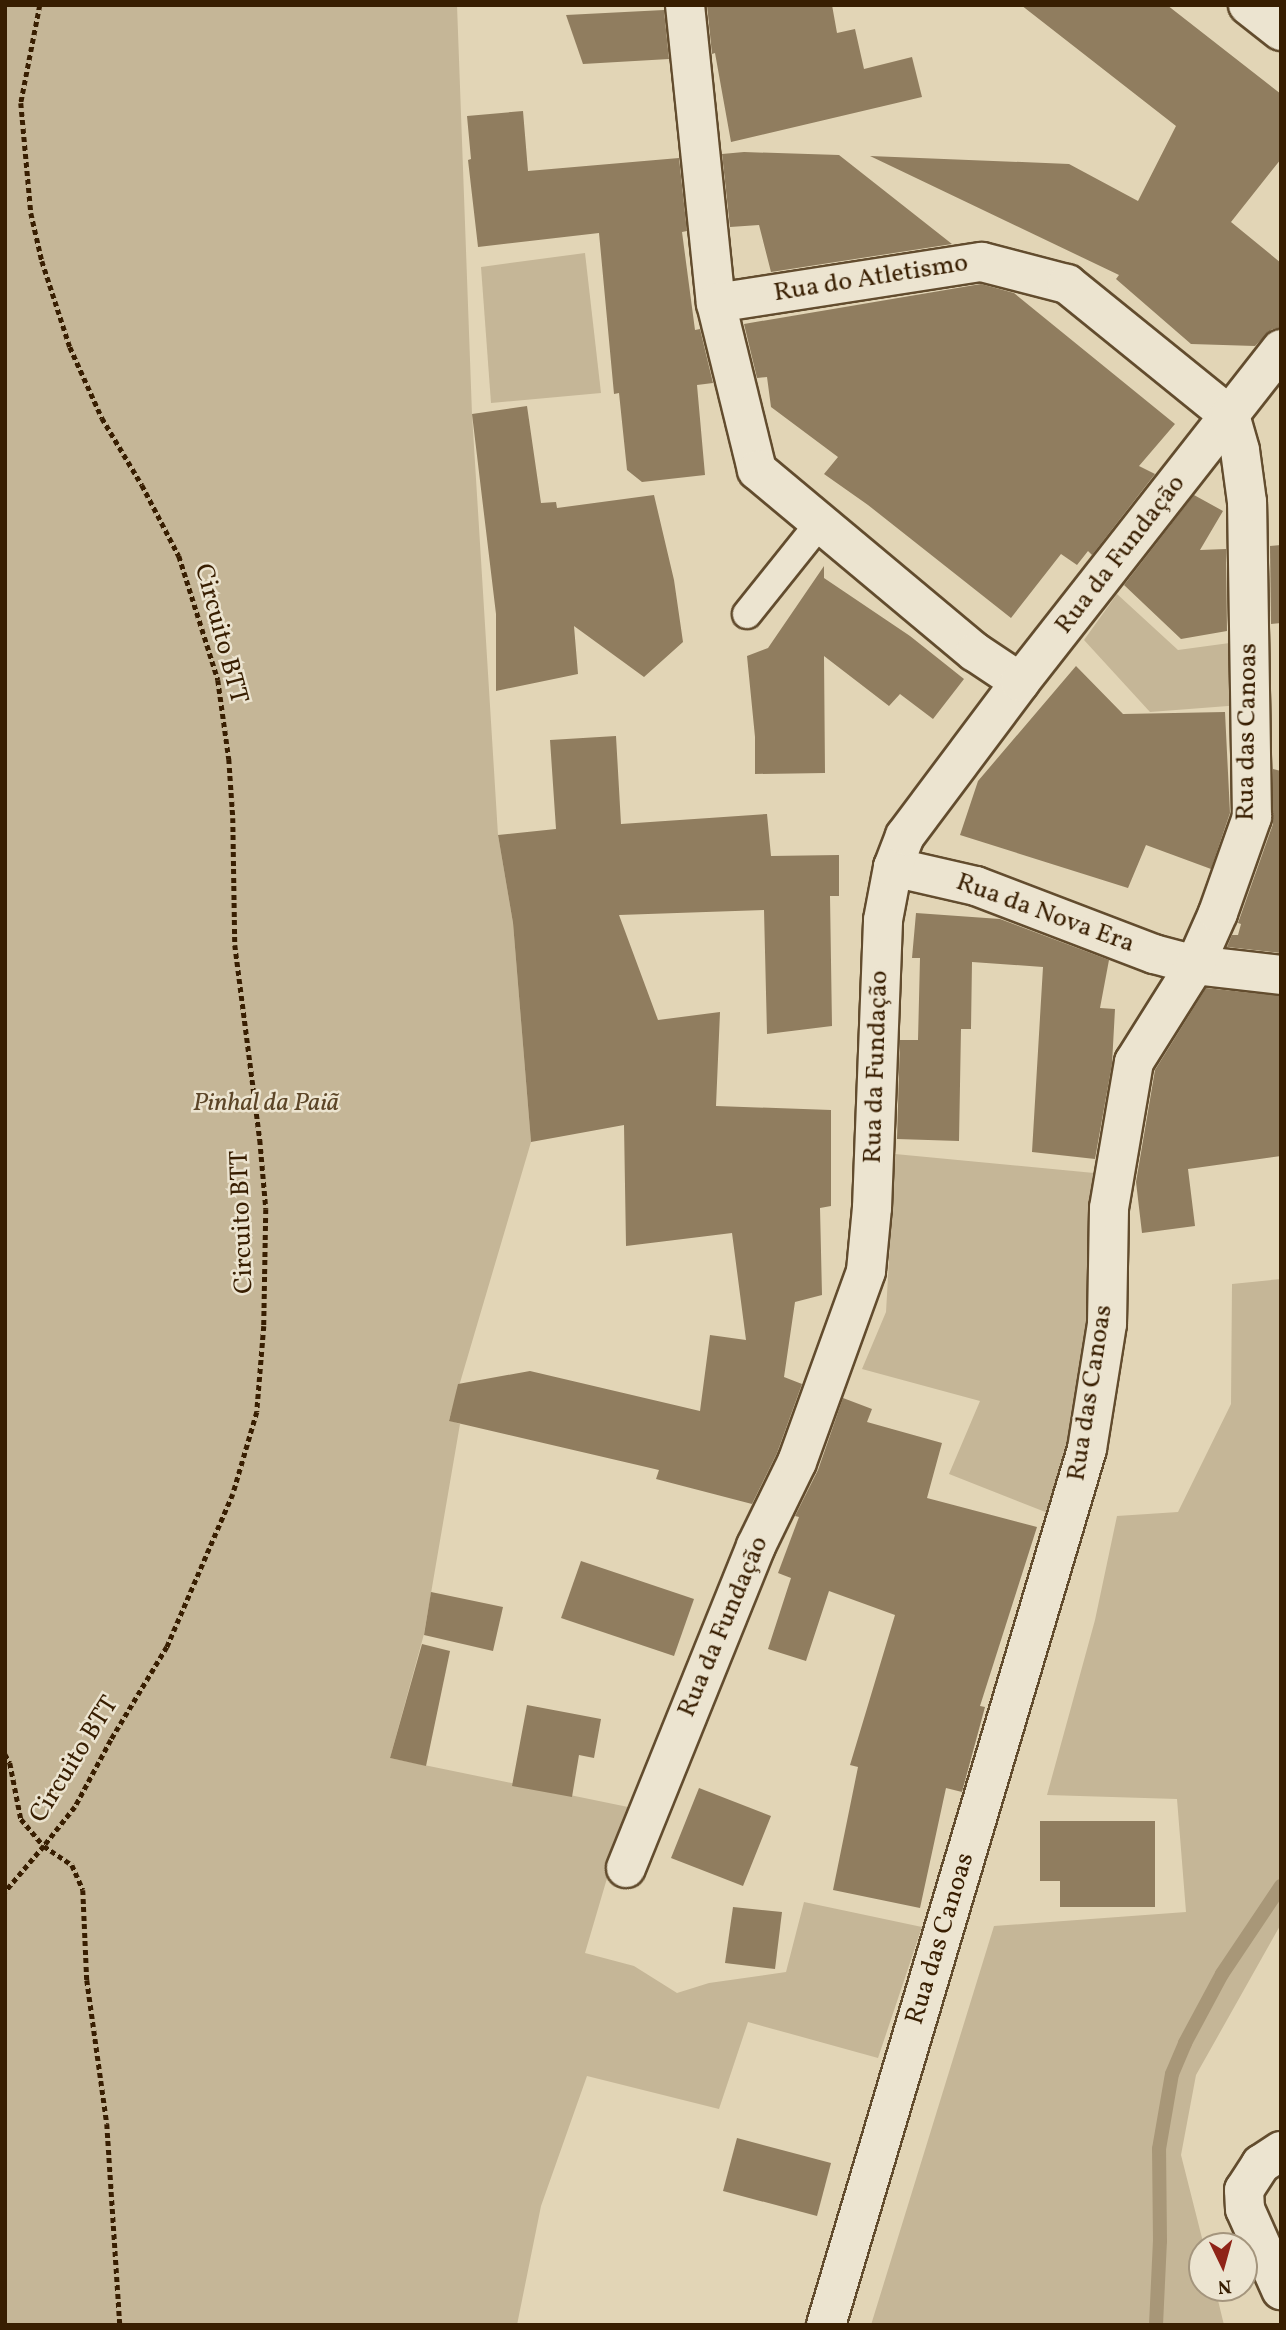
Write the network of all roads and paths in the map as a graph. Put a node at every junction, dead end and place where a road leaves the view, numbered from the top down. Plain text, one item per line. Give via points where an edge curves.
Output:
1 (40, 5) edge
2 (685, 5) edge
3 (1248, 5) edge
4 (1281, 31) edge
5 (716, 303) junction
6 (1281, 349) edge
7 (1230, 416) junction
8 (820, 523) junction
9 (747, 614) dead end
10 (1020, 682) junction
11 (893, 867) junction
12 (1195, 965) junction
13 (1281, 975) edge
14 (5, 1754) edge
15 (44, 1846) junction
16 (626, 1868) dead end
17 (5, 1892) edge
18 (1281, 2151) edge
19 (1281, 2290) edge
20 (120, 2325) edge
21 (827, 2325) edge

1 - 15 path, Circuito BTT via 21,103 31,213 42,261 70,347 102,418 179,556 218,680 232,806 235,944 266,1209 257,1412 233,1494 167,1647 75,1807
2 - 5 street
3 - 4 street
5 - 7 street, Rua do Atletismo via 982,262 1067,285
5 - 8 street via 757,470
6 - 7 street, Rua da Fundação
7 - 10 street, Rua da Fundação
7 - 12 street, Rua das Canoas via 1247,502 1252,817
8 - 9 lane
8 - 10 street via 975,652
10 - 11 street, Rua da Fundação via 905,836
11 - 12 street, Rua da Nova Era via 976,886 1154,954
11 - 16 street, Rua da Fundação via 883,919 866,1271 797,1462 756,1546
12 - 13 street, Rua da Nova Era
12 - 21 street, Rua das Canoas via 1134,1062 1109,1208 1107,1324 1087,1449
14 - 15 path via 21,1819
15 - 17 path
15 - 20 path, Circuito BTT via 72,1865 83,1890 87,1980 107,2124
18 - 19 street via 1261,2164 1244,2190 1245,2209

